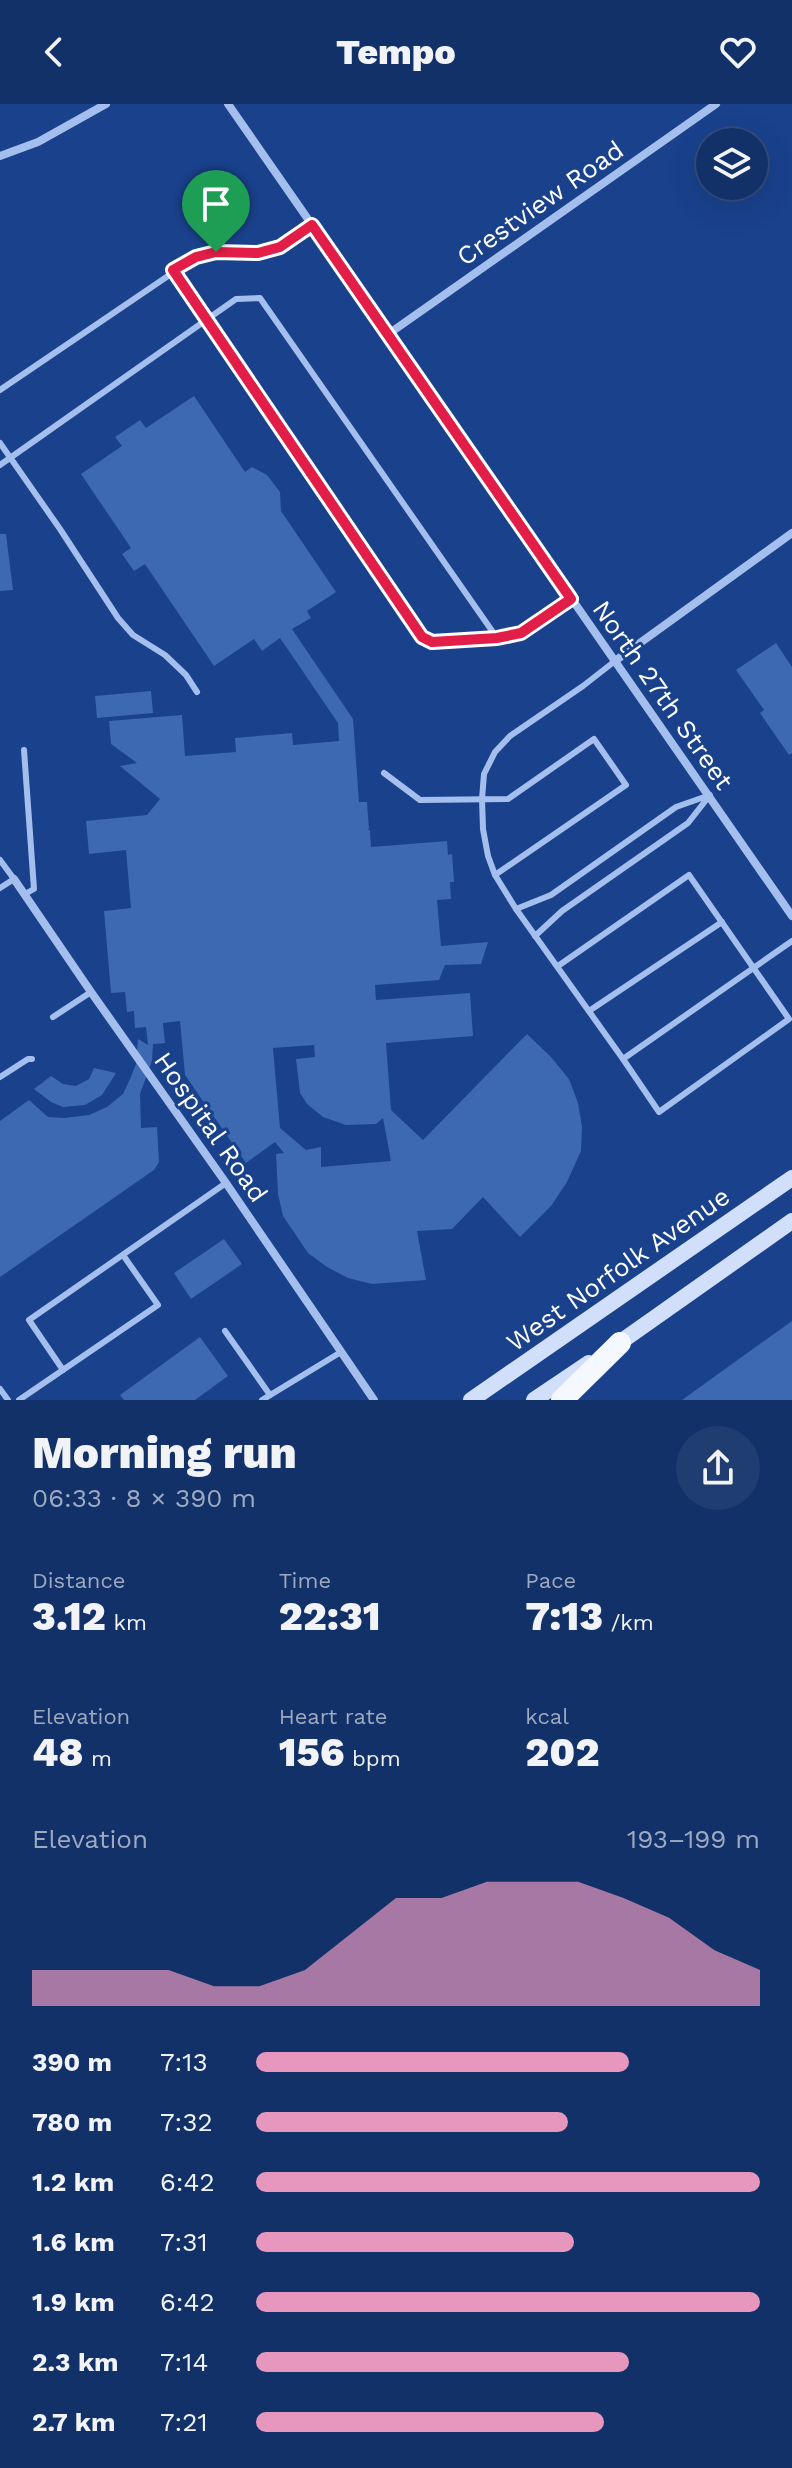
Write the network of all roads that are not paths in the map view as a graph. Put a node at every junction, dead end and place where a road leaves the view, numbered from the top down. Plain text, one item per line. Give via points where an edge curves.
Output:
1 (106, 104) edge
2 (228, 104) edge
3 (716, 104) edge
4 (0, 156) edge
5 (312, 225) junction
6 (173, 270) junction
7 (206, 318) junction
8 (387, 335) junction
9 (0, 390) edge
10 (0, 443) edge
11 (9, 458) junction
12 (0, 465) edge
13 (792, 533) edge
14 (571, 599) junction
15 (497, 638) junction
16 (615, 661) junction
17 (197, 692) dead end
18 (24, 750) dead end
19 (384, 773) dead end
20 (710, 795) junction
21 (482, 799) junction
22 (0, 860) edge
23 (495, 875) junction
24 (14, 879) junction
25 (0, 888) edge
26 (25, 894) junction
27 (516, 909) junction
28 (792, 916) edge
29 (722, 922) junction
30 (535, 936) junction
31 (792, 941) edge
32 (558, 966) junction
33 (754, 968) junction
34 (91, 992) junction
35 (589, 1011) junction
36 (53, 1017) dead end
37 (32, 1059) dead end
38 (623, 1059) junction
39 (0, 1077) edge
40 (792, 1178) edge
41 (226, 1183) junction
42 (792, 1221) edge
43 (123, 1255) junction
44 (225, 1331) dead end
45 (620, 1343) junction
46 (341, 1352) junction
47 (63, 1370) junction
48 (0, 1389) edge
49 (270, 1395) junction
50 (8, 1400) edge
51 (19, 1400) edge
52 (262, 1400) edge
53 (374, 1400) edge
54 (471, 1400) edge
55 (534, 1400) edge
56 (562, 1400) edge

1 - 4 street via 38,142
2 - 5 street, North 27th Street
3 - 8 street, Crestview Road
5 - 6 lane via 280,247 258,253 216,252
5 - 8 street, North 27th Street
6 - 7 lane
6 - 9 lane
7 - 11 lane
7 - 15 lane via 422,637 432,642
7 - 15 lane via 236,299 260,298
8 - 14 street, North 27th Street
10 - 11 lane
11 - 12 lane
11 - 17 lane via 118,618 133,635 165,655
13 - 16 street
14 - 15 lane via 521,633
14 - 16 street, North 27th Street
16 - 20 street, North 27th Street
16 - 21 lane via 510,736 484,774
18 - 26 lane via 34,889
19 - 21 lane via 420,800
20 - 27 lane via 676,807 551,895
20 - 28 street, North 27th Street
20 - 30 lane via 688,823 562,911
21 - 23 lane via 483,829
21 - 23 lane via 508,799 594,739 626,785
22 - 24 lane
23 - 27 lane
24 - 25 lane
24 - 26 street, Hospital Road
26 - 34 street, Hospital Road
27 - 30 lane
29 - 32 lane via 689,875
29 - 33 lane
29 - 35 lane
30 - 32 lane
31 - 33 lane
32 - 35 lane
33 - 38 lane
33 - 38 lane via 789,1019 659,1112
34 - 36 lane
34 - 41 street, Hospital Road
35 - 38 lane
37 - 39 lane
40 - 54 main road, West Norfolk Avenue
41 - 43 lane
41 - 46 street, Hospital Road
42 - 45 main road
43 - 47 lane via 29,1320
43 - 47 lane via 158,1305
44 - 49 lane
45 - 55 main road
45 - 56 highway
46 - 49 lane
46 - 53 street, Hospital Road
47 - 51 lane
48 - 50 lane
49 - 52 lane

